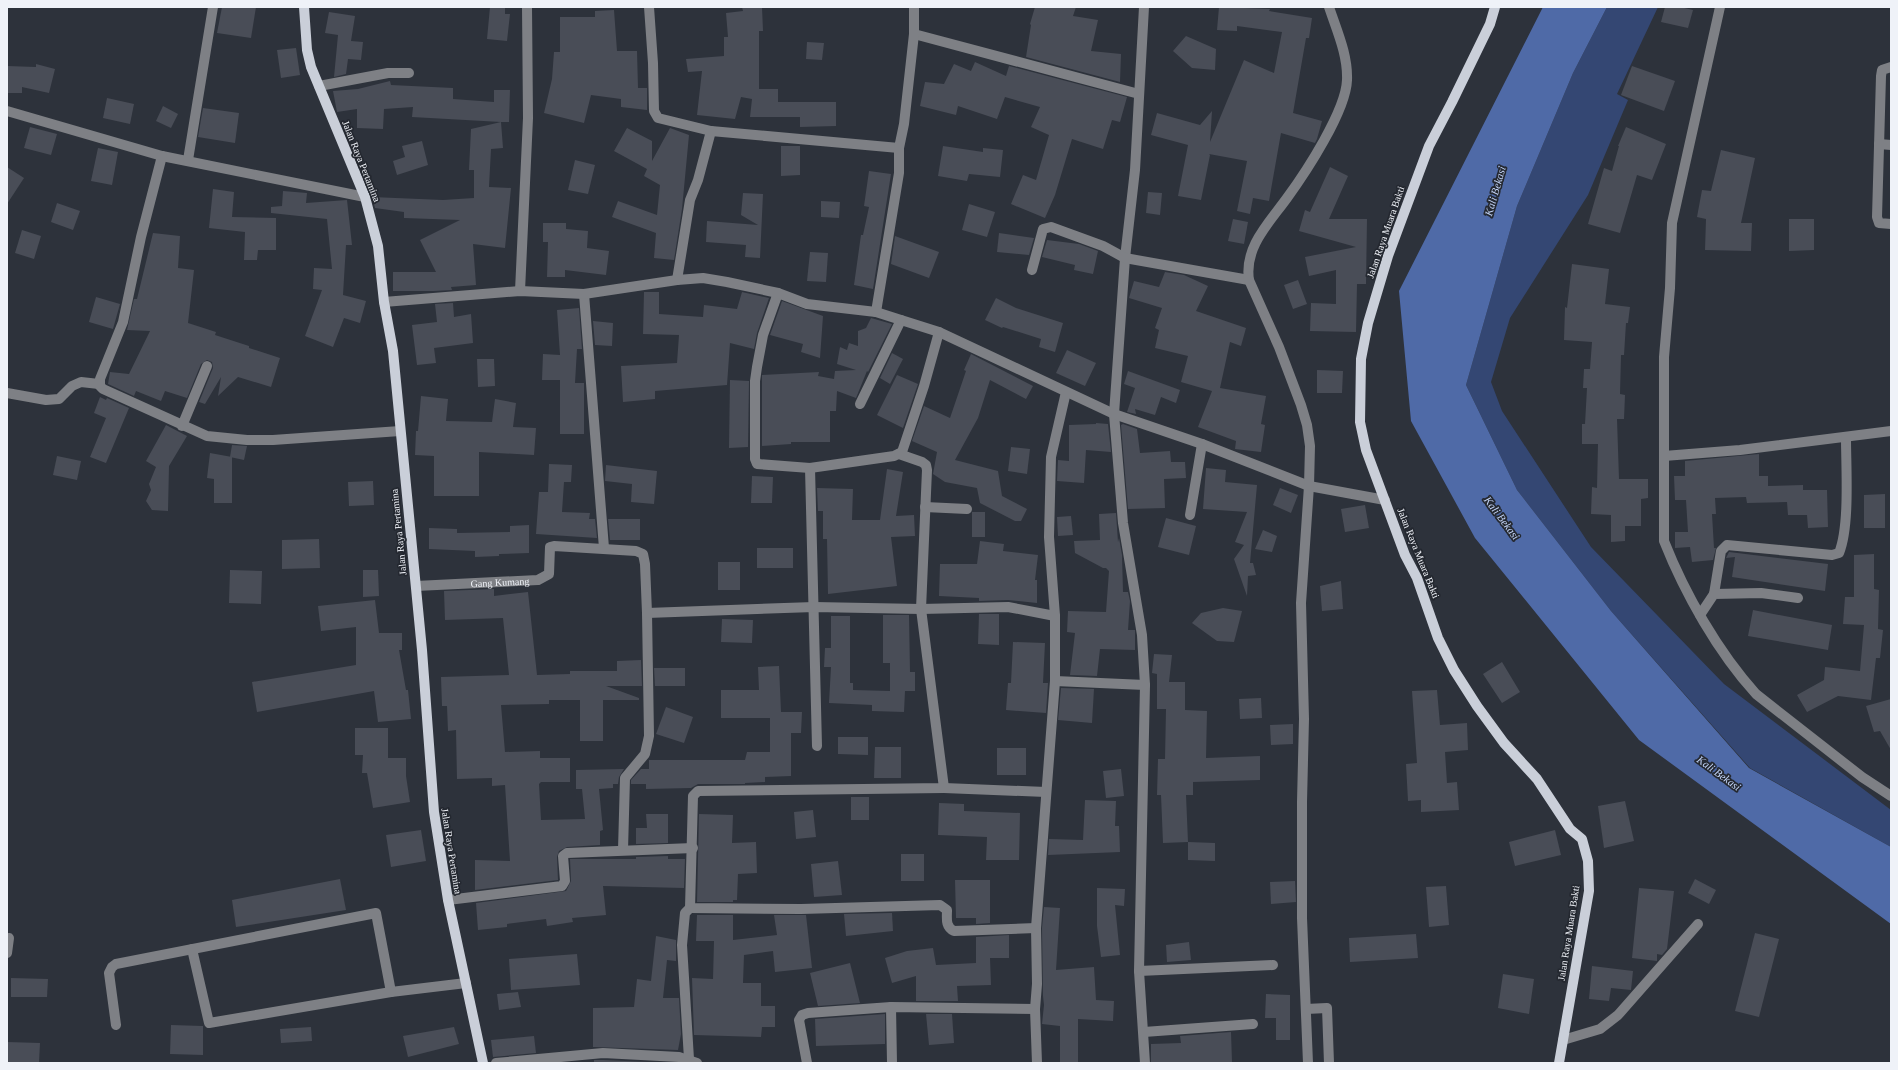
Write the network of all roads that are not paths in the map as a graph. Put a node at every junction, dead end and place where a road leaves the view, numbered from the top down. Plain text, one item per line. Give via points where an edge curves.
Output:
1 (213, 7) edge
2 (304, 7) edge
3 (527, 7) edge
4 (649, 7) edge
5 (914, 7) edge
6 (1144, 7) edge
7 (1329, 7) edge
8 (1495, 7) edge
9 (1720, 7) edge
10 (914, 34) junction
11 (1891, 67) edge
12 (409, 72) dead end
13 (319, 86) junction
14 (1139, 94) junction
15 (7, 111) edge
16 (711, 131) junction
17 (1879, 144) junction
18 (1891, 145) edge
19 (899, 148) junction
20 (162, 156) junction
21 (188, 160) junction
22 (365, 196) junction
23 (1891, 224) edge
24 (1125, 258) junction
25 (1032, 270) dead end
26 (677, 280) junction
27 (1249, 280) junction
28 (520, 291) junction
29 (584, 294) junction
30 (778, 294) junction
31 (384, 302) junction
32 (876, 312) junction
33 (901, 320) junction
34 (939, 332) junction
35 (207, 366) dead end
36 (99, 384) junction
37 (1066, 392) junction
38 (7, 393) edge
39 (860, 404) dead end
40 (1114, 414) junction
41 (182, 426) junction
42 (400, 431) junction
43 (1891, 431) edge
44 (1846, 438) junction
45 (1202, 444) junction
46 (899, 454) junction
47 (1664, 456) junction
48 (810, 468) junction
49 (1314, 487) junction
50 (1385, 500) junction
51 (925, 507) junction
52 (967, 509) dead end
53 (1190, 515) dead end
54 (604, 548) junction
55 (416, 586) junction
56 (1714, 594) junction
57 (1798, 598) dead end
58 (814, 607) junction
59 (921, 609) junction
60 (647, 613) junction
61 (1700, 615) junction
62 (1056, 616) junction
63 (1055, 681) junction
64 (1145, 685) junction
65 (818, 746) dead end
66 (944, 788) junction
67 (1046, 792) junction
68 (1891, 796) edge
69 (693, 848) junction
70 (623, 850) junction
71 (448, 900) junction
72 (690, 908) junction
73 (1698, 924) dead end
74 (1036, 928) junction
75 (9, 938) dead end
76 (192, 949) junction
77 (7, 953) edge
78 (1273, 965) dead end
79 (1140, 971) junction
80 (466, 983) junction
81 (391, 992) junction
82 (891, 1007) junction
83 (1035, 1009) junction
84 (1307, 1009) junction
85 (1253, 1024) dead end
86 (116, 1025) dead end
87 (1144, 1032) junction
88 (1563, 1040) junction
89 (693, 1061) edge
90 (484, 1063) edge
91 (496, 1063) edge
92 (807, 1063) edge
93 (892, 1063) edge
94 (1037, 1063) edge
95 (1145, 1063) edge
96 (1308, 1063) edge
97 (1329, 1063) edge
98 (1559, 1063) edge

1 - 21 street
2 - 13 main road, Jalan Raya Pertamina via 307,50
3 - 28 street via 528,118
4 - 16 street via 654,111 658,118 663,120
5 - 10 street
6 - 14 street
7 - 27 street via 1346,61 1346,95 1318,151 1287,198 1266,224 1254,246 1248,261
8 - 50 main road, Jalan Raya Muara Bakti via 1490,24 1429,146 1388,256 1368,322 1361,359 1360,422 1366,450
9 - 47 street via 1672,223 1664,357
10 - 14 street
10 - 19 street
11 - 17 street via 1882,70 1881,76
12 - 13 street via 388,73
13 - 22 main road, Jalan Raya Pertamina
14 - 24 street via 1135,170
15 - 20 street
16 - 19 street
16 - 26 street via 690,200
17 - 18 street
17 - 23 street via 1877,217 1879,223
19 - 32 street via 899,173
20 - 21 street
20 - 36 street via 123,322
21 - 22 street
22 - 31 main road, Jalan Raya Pertamina via 378,246
24 - 25 street via 1103,246 1047,227 1043,229
24 - 27 street
24 - 40 street
26 - 29 street
26 - 30 street via 703,278
27 - 49 street via 1279,347 1307,425
28 - 29 street
28 - 31 street
29 - 54 street
30 - 32 street via 807,304
30 - 48 street via 763,335 755,381 755,459 757,464
31 - 42 main road, Jalan Raya Pertamina via 393,351
32 - 33 street
33 - 34 street
33 - 39 street
34 - 37 street
34 - 46 street via 910,429
35 - 41 street
36 - 38 street via 81,382 72,386 59,399 46,400
36 - 41 street via 102,389
37 - 40 street
37 - 62 street via 1051,457 1048,537
40 - 45 street
40 - 64 street via 1123,523 1142,635
41 - 42 street via 207,436 247,440
42 - 55 main road, Jalan Raya Pertamina
43 - 44 street
44 - 47 street
44 - 56 street via 1845,517 1839,552 1832,555 1727,545 1721,551
45 - 49 street
45 - 53 street
46 - 48 street
46 - 51 street via 926,465
47 - 61 street via 1664,541
48 - 58 street
49 - 50 street
49 - 84 street via 1301,603 1304,719 1302,918
50 - 88 main road, Jalan Raya Muara Bakti via 1404,555 1417,578 1438,638 1454,670 1504,743 1537,779 1570,829 1582,838 1588,861 1588,890
51 - 52 street
51 - 59 street
54 - 55 street, Gang Kumang via 550,547 549,574 538,580
54 - 60 street via 636,551 642,554 645,564
55 - 71 main road, Jalan Raya Pertamina via 434,812
56 - 57 street via 1761,594
56 - 61 street
58 - 59 street
58 - 60 street
58 - 65 street
59 - 62 street via 1008,607
59 - 66 street
60 - 70 street via 649,736 645,754 625,778
61 - 68 street via 1735,668 1756,694 1862,777
62 - 63 street
63 - 64 street
63 - 67 street
64 - 79 street
66 - 67 street
66 - 69 street via 698,791 693,796
67 - 74 street
69 - 70 street
69 - 72 street
70 - 71 street via 565,854 565,881 562,886
71 - 80 main road, Jalan Raya Pertamina
72 - 74 street via 940,905 947,910 947,924 954,931
72 - 89 street via 685,913 682,944
73 - 88 street via 1618,1015 1600,1029
74 - 83 street
75 - 77 street
76 - 81 street via 209,1023
76 - 81 street via 376,914
76 - 86 street via 119,963 112,967 110,973
78 - 79 street
79 - 87 street
80 - 81 street
80 - 90 main road, Jalan Raya Pertamina
82 - 83 street
82 - 92 street via 802,1015 799,1020
82 - 93 street
83 - 94 street
84 - 96 street
84 - 97 street via 1327,1008
85 - 87 street
87 - 95 street
88 - 98 main road, Jalan Raya Muara Bakti
89 - 91 street via 603,1053

